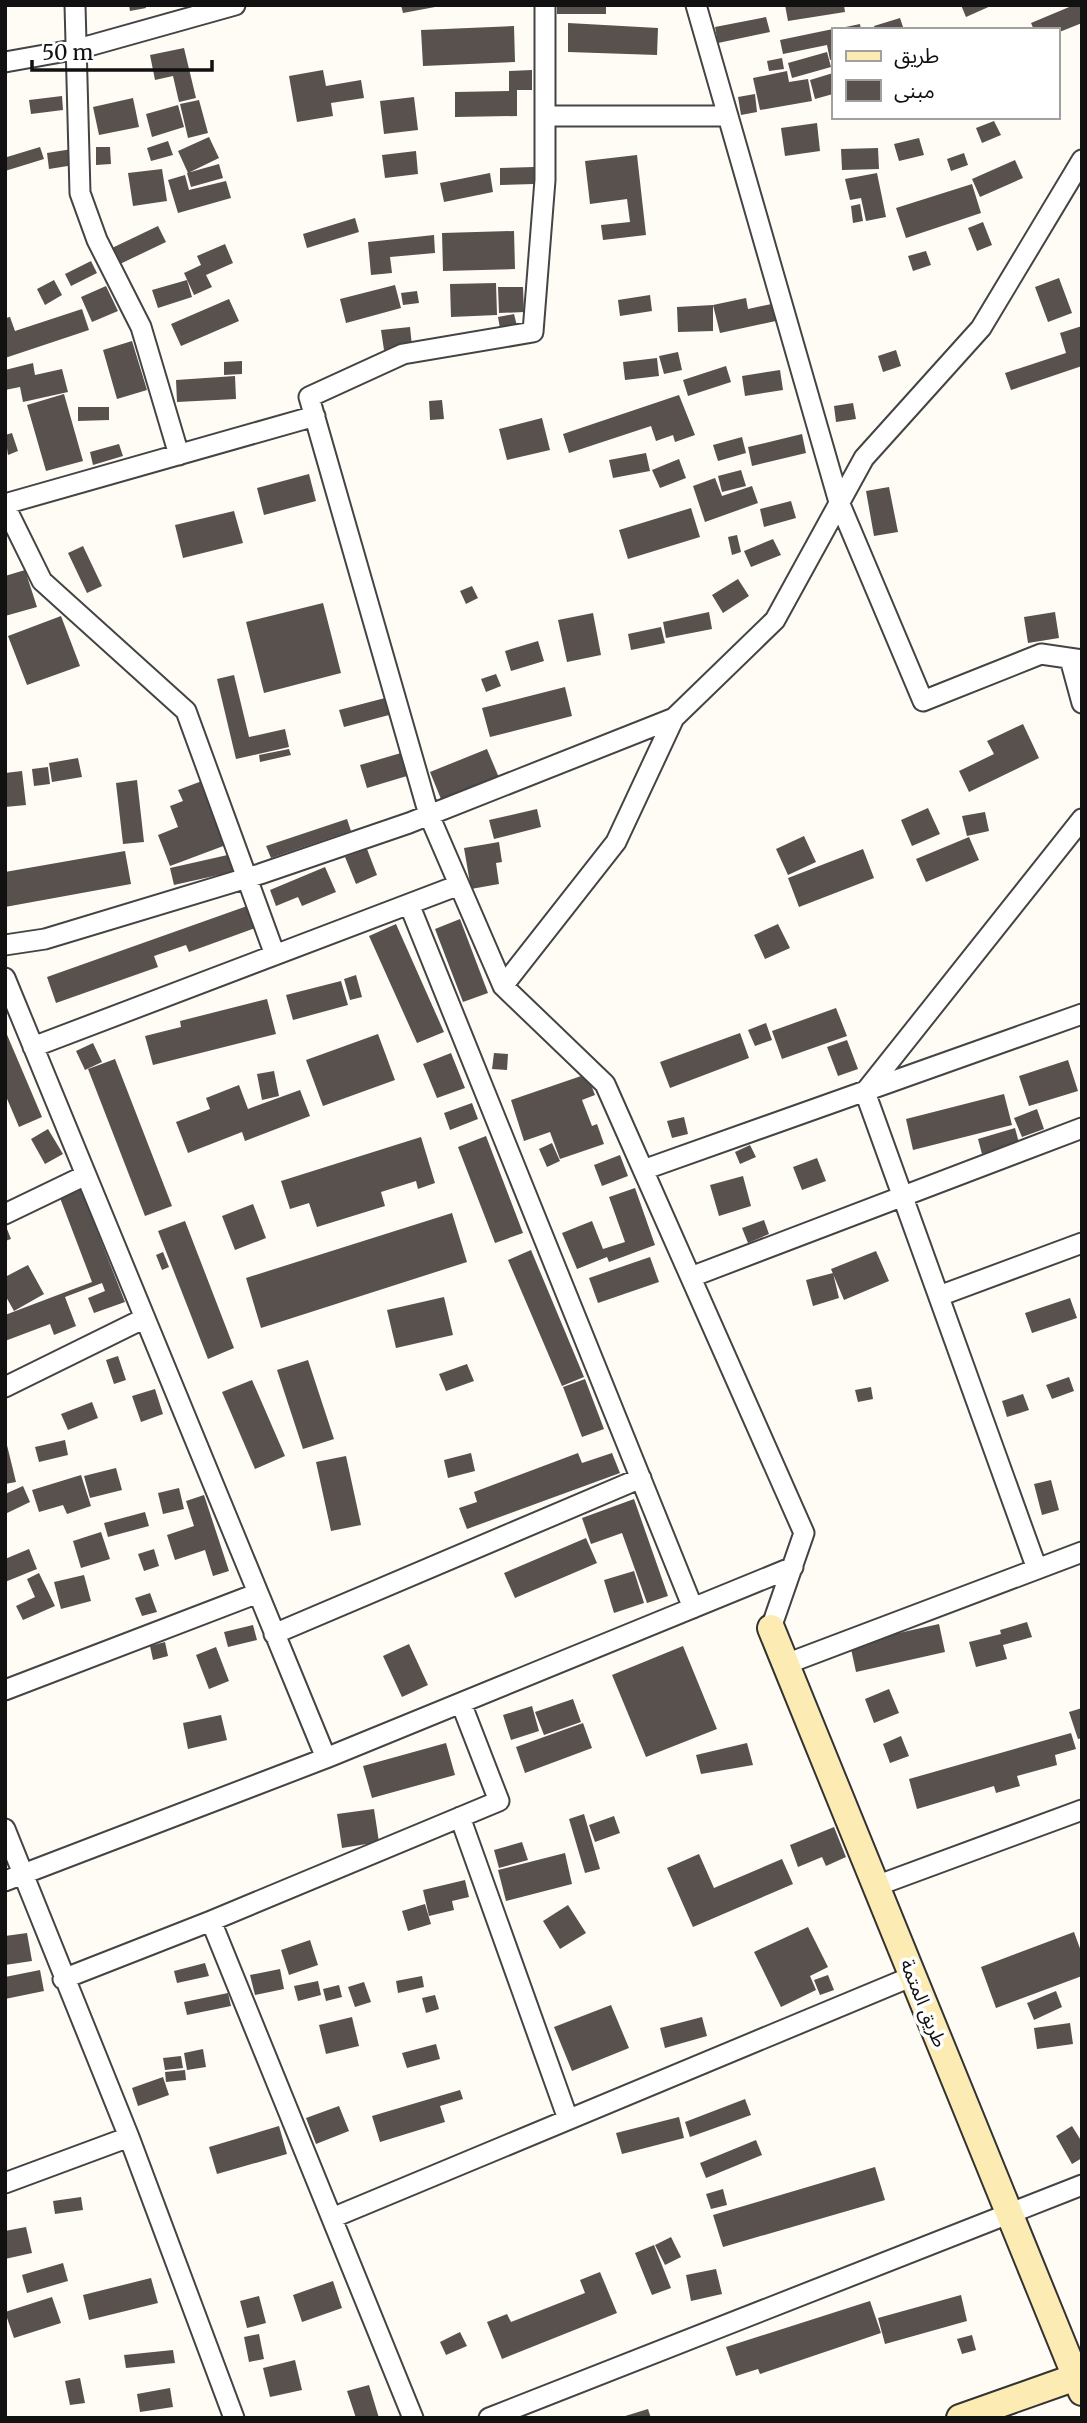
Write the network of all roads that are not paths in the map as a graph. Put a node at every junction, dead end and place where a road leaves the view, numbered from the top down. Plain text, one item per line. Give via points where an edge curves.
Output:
1 (75, 5) edge
2 (235, 5) edge
3 (545, 5) edge
4 (696, 5) edge
5 (78, 49) junction
6 (5, 62) edge
7 (545, 116) junction
8 (728, 116) junction
9 (1082, 160) edge
10 (315, 416) junction
11 (179, 455) junction
12 (839, 502) junction
13 (5, 505) edge
14 (1076, 659) edge
15 (1082, 703) edge
16 (674, 718) junction
17 (429, 815) junction
18 (1082, 819) edge
19 (246, 878) junction
20 (459, 885) junction
21 (409, 904) junction
22 (5, 945) edge
23 (275, 955) junction
24 (5, 978) edge
25 (503, 986) junction
26 (1082, 1014) edge
27 (33, 1047) junction
28 (865, 1091) junction
29 (1082, 1128) edge
30 (643, 1170) junction
31 (86, 1175) junction
32 (902, 1196) junction
33 (5, 1214) edge
34 (1082, 1243) edge
35 (691, 1277) junction
36 (939, 1296) junction
37 (145, 1318) junction
38 (5, 1387) edge
39 (641, 1478) junction
40 (1082, 1552) edge
41 (793, 1567) junction
42 (1037, 1569) junction
43 (258, 1592) junction
44 (693, 1608) junction
45 (771, 1628) joint
46 (274, 1634) junction
47 (786, 1664) junction
48 (5, 1690) edge
49 (461, 1703) junction
50 (326, 1758) junction
51 (1082, 1810) edge
52 (460, 1817) junction
53 (5, 1829) edge
54 (14, 1879) edge
55 (876, 1886) junction
56 (211, 1921) junction
57 (913, 1976) junction
58 (63, 1979) junction
59 (569, 2119) junction
60 (129, 2137) junction
61 (5, 2183) edge
62 (1082, 2185) edge
63 (1010, 2214) junction
64 (332, 2218) junction
65 (1079, 2384) edge
66 (234, 2418) edge
67 (413, 2418) edge
68 (489, 2418) edge
69 (960, 2418) edge

1 - 5 street
2 - 5 street
3 - 7 street
4 - 8 street
5 - 6 street
5 - 11 street via 80,193 97,240 141,327
7 - 8 street
7 - 10 street via 545,180 533,332 403,354 309,397
8 - 12 street
9 - 12 street via 981,328 864,458
10 - 11 street
10 - 17 street
11 - 13 street
12 - 14 street via 923,701 1041,654
12 - 16 street via 775,620
13 - 19 street via 41,581 186,711
14 - 15 street
16 - 17 street
16 - 25 street via 616,842
17 - 19 street
17 - 20 street
18 - 28 street
19 - 22 street via 45,939
19 - 23 street
20 - 21 street
20 - 25 street
21 - 23 street
21 - 39 street
23 - 27 street
24 - 27 street
25 - 30 street via 605,1084
26 - 28 street
27 - 31 street
28 - 30 street
28 - 32 street
29 - 32 street
30 - 35 street
31 - 33 street
31 - 37 street
32 - 35 street
32 - 36 street
34 - 36 street
35 - 41 street via 804,1534
36 - 42 street
37 - 38 street
37 - 43 street
39 - 44 street
39 - 46 street
40 - 42 street
41 - 44 street
41 - 45 street
42 - 47 street
43 - 46 street
43 - 48 street
44 - 49 street
45 - 47 street, طريق المتمة
46 - 50 street
47 - 55 street, طريق المتمة
49 - 50 street
49 - 52 street via 499,1801
50 - 54 street
51 - 55 street
52 - 56 street
52 - 59 street
53 - 54 street
54 - 58 street
55 - 57 street, طريق المتمة
56 - 58 street
56 - 64 street
57 - 59 street
57 - 63 street, طريق المتمة
58 - 60 street
59 - 64 street
60 - 61 street
60 - 66 street
62 - 63 street
63 - 65 street, طريق المتمة
63 - 68 street
64 - 67 street
65 - 69 street

